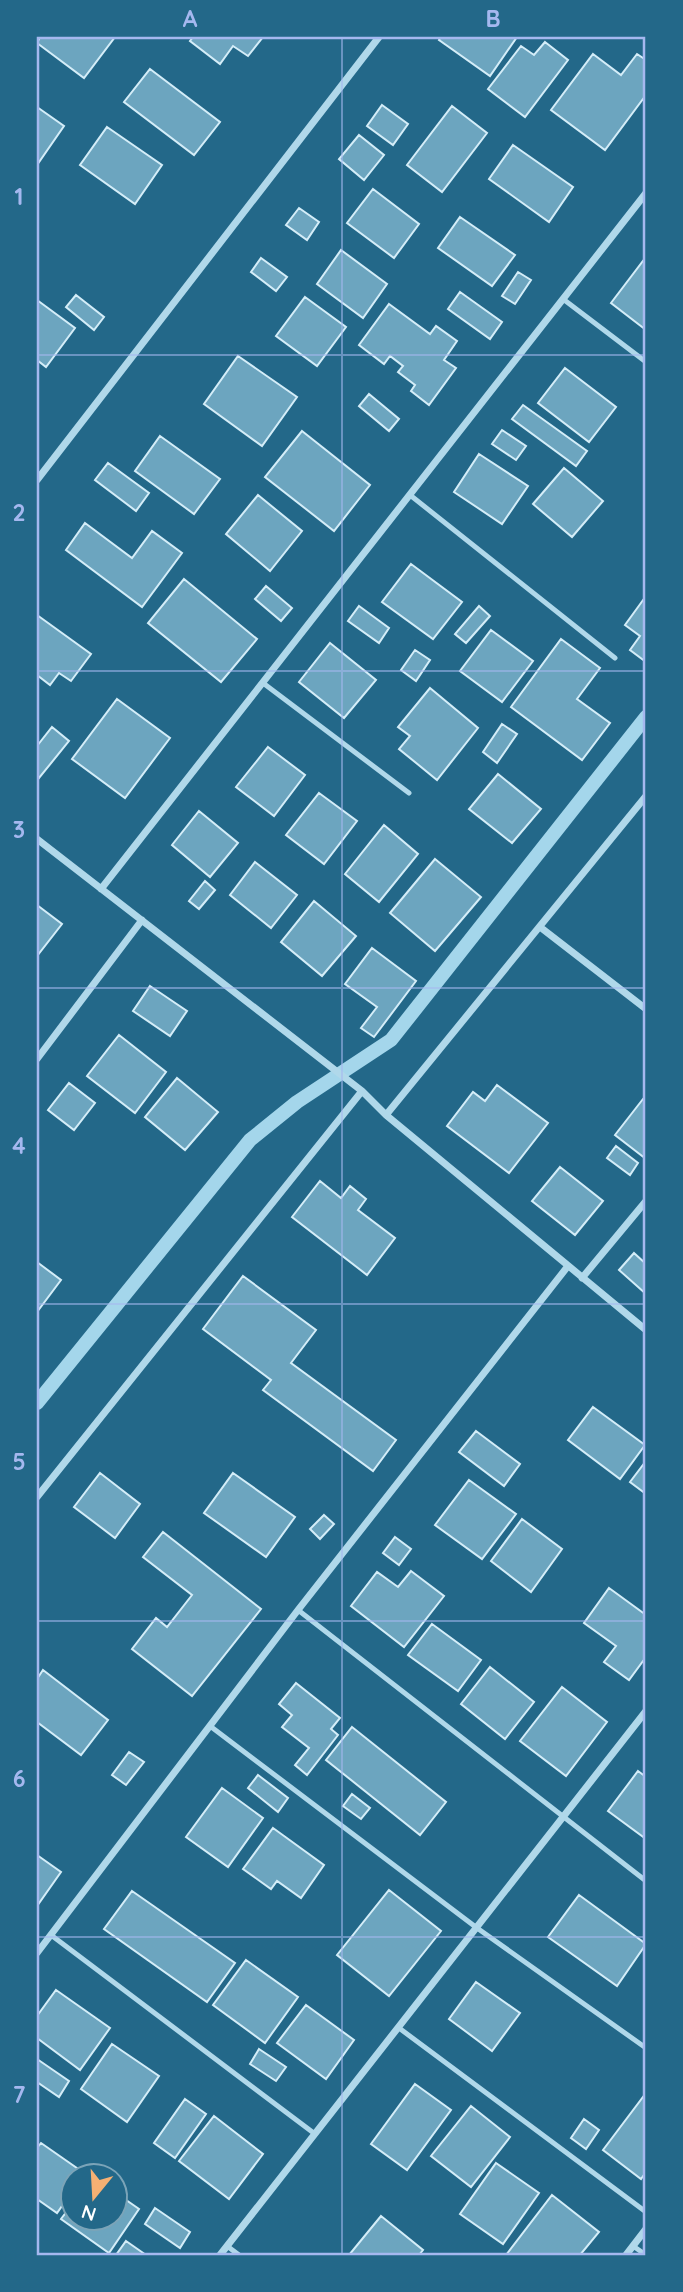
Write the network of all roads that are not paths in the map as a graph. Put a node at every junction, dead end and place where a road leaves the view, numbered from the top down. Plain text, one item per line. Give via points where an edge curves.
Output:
1 (379, 37) edge
2 (646, 193) edge
3 (563, 299) junction
4 (646, 362) edge
5 (37, 480) edge
6 (410, 495) junction
7 (615, 659) dead end
8 (263, 683) junction
9 (409, 793) dead end
10 (646, 796) edge
11 (37, 839) edge
12 (101, 889) junction
13 (142, 920) junction
14 (540, 927) junction
15 (646, 1009) edge
16 (37, 1059) edge
17 (362, 1091) junction
18 (386, 1115) junction
19 (646, 1201) edge
20 (568, 1266) junction
21 (582, 1278) junction
22 (646, 1330) edge
23 (37, 1497) edge
24 (299, 1610) junction
25 (646, 1711) edge
26 (210, 1726) junction
27 (564, 1817) junction
28 (646, 1881) edge
29 (477, 1928) junction
30 (51, 1935) junction
31 (37, 1953) edge
32 (399, 2028) junction
33 (646, 2048) edge
34 (315, 2134) junction
35 (646, 2212) edge
36 (646, 2229) edge
37 (227, 2246) junction
38 (633, 2246) junction
39 (220, 2255) edge
40 (239, 2255) edge
41 (626, 2255) edge
42 (646, 2255) edge

1 - 5 street
2 - 3 street
3 - 4 lane
3 - 6 street
6 - 7 lane
6 - 8 street
8 - 9 lane
8 - 12 street
10 - 14 street
11 - 12 street
12 - 13 street
13 - 16 street
13 - 17 street
14 - 15 street
14 - 18 street
17 - 18 street
17 - 23 street
18 - 20 street
19 - 21 street
20 - 21 street
20 - 24 street
21 - 22 street
24 - 26 street
24 - 27 lane
25 - 27 street
26 - 29 lane
26 - 30 street
27 - 28 lane
27 - 29 street
29 - 32 street
29 - 33 lane
30 - 31 street
30 - 34 lane
32 - 34 street
32 - 35 lane
34 - 37 street
36 - 38 street
37 - 39 street
37 - 40 lane
38 - 41 street
38 - 42 lane

